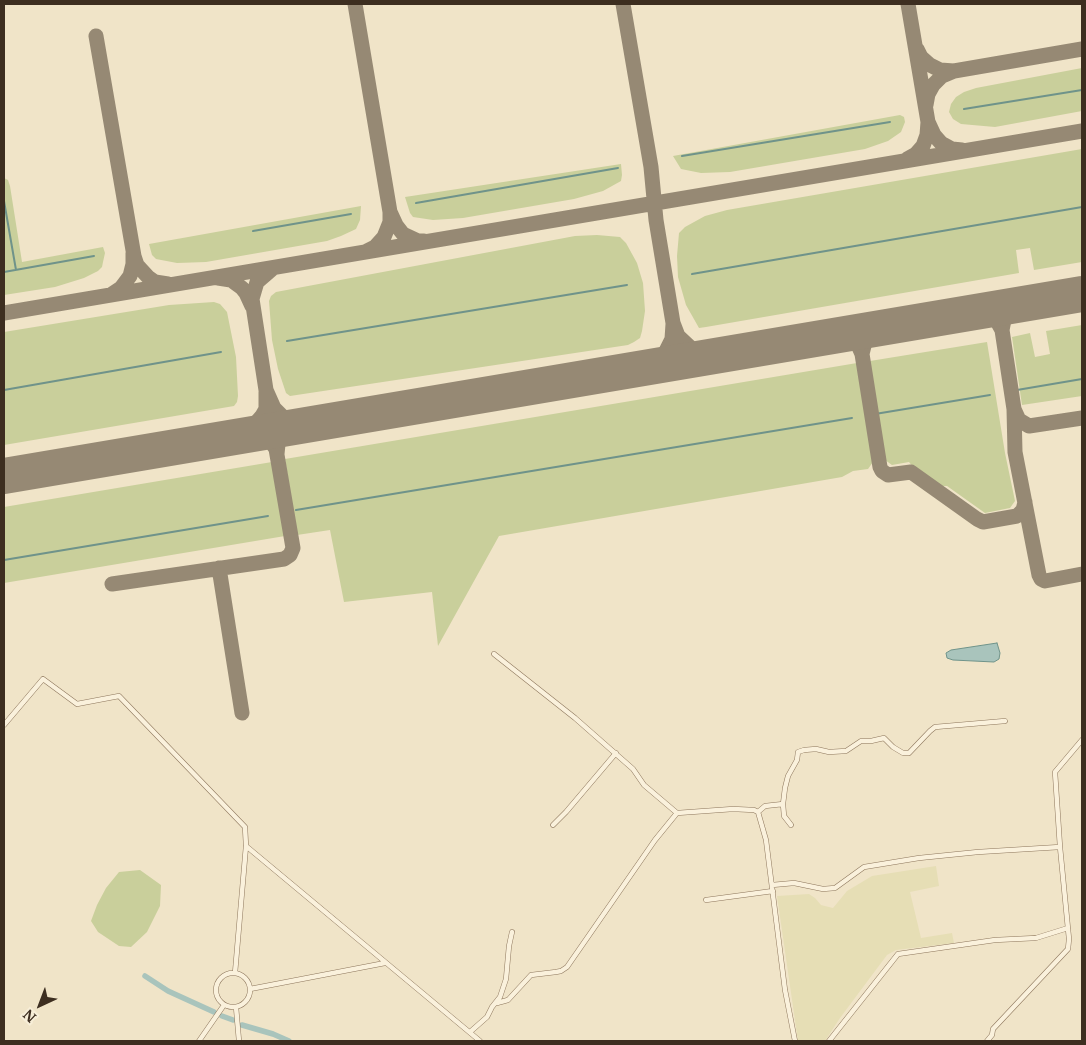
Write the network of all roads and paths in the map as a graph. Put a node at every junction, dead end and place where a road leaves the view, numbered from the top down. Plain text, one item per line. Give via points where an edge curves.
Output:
1 (494, 654) dead end
2 (1005, 721) dead end
3 (4, 725) edge
4 (1082, 740) edge
5 (616, 753) junction
6 (783, 804) junction
7 (758, 812) junction
8 (677, 813) junction
9 (553, 825) dead end
10 (791, 825) dead end
11 (246, 846) junction
12 (1060, 847) junction
13 (772, 885) junction
14 (772, 891) junction
15 (706, 900) dead end
16 (1068, 928) junction
17 (512, 932) dead end
18 (385, 963) junction
19 (235, 972) junction
20 (250, 990) junction
21 (497, 1003) junction
22 (224, 1004) junction
23 (236, 1006) junction
24 (470, 1032) junction
25 (198, 1041) edge
26 (239, 1041) edge
27 (480, 1041) edge
28 (795, 1041) edge
29 (829, 1041) edge
30 (987, 1041) edge

1 - 5 street
2 - 6 street via 935,727 909,753 898,750 884,738 861,741 840,752 798,752 788,776
3 - 11 street via 43,679 77,704 119,696 245,827
4 - 12 street via 1055,772
5 - 8 street via 644,785
5 - 9 street
6 - 7 street via 765,806
6 - 10 street via 784,816
7 - 8 street
7 - 13 street via 766,840
8 - 21 street via 567,967 561,971 531,975 508,1000
11 - 18 street
11 - 19 street
12 - 13 street via 926,857 864,868 835,888 823,890 794,883
12 - 16 street
13 - 14 street
14 - 15 street
14 - 28 street
16 - 29 street via 1036,938 995,940 898,954
16 - 30 street via 1068,949 993,1029
17 - 21 street via 506,979
18 - 20 street
18 - 24 street
19 - 20 street via 247,980
19 - 22 street via 224,975 216,984 216,996
20 - 23 street via 247,999
21 - 24 street
22 - 23 street
22 - 25 street
23 - 26 street
24 - 27 street

